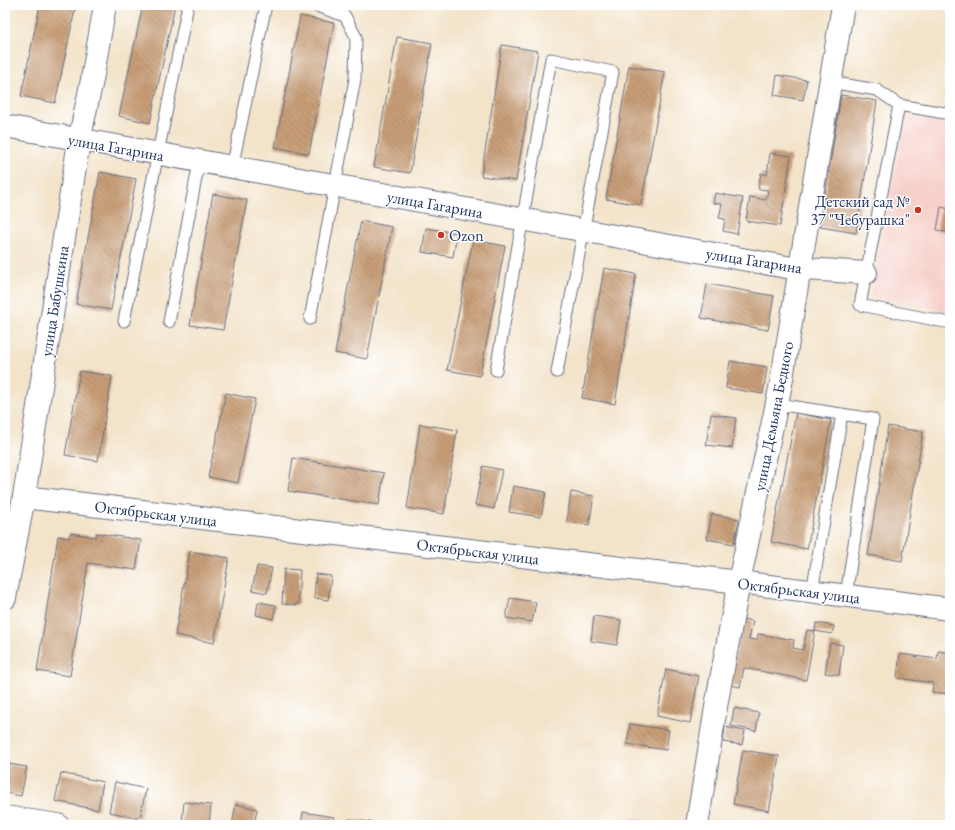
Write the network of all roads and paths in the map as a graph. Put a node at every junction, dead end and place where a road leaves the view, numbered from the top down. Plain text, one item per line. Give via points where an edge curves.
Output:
1 (104, 5) edge
2 (188, 5) edge
3 (266, 5) edge
4 (314, 5) edge
5 (843, 5) edge
6 (830, 82) junction
7 (898, 106) junction
8 (950, 114) edge
9 (5, 126) edge
10 (79, 141) junction
11 (158, 155) junction
12 (199, 162) junction
13 (232, 168) junction
14 (335, 186) junction
15 (522, 220) junction
16 (584, 230) junction
17 (800, 268) junction
18 (866, 273) junction
19 (310, 319) dead end
20 (124, 321) dead end
21 (169, 322) dead end
22 (950, 323) edge
23 (496, 370) dead end
24 (557, 372) dead end
25 (777, 404) junction
26 (842, 414) junction
27 (14, 496) edge
28 (739, 582) junction
29 (812, 592) junction
30 (846, 596) junction
31 (5, 598) edge
32 (950, 609) edge
33 (5, 817) edge
34 (58, 825) edge
35 (698, 825) edge

1 - 10 street, улица Бабушкина
2 - 11 lane
3 - 13 lane
4 - 14 lane via 344,16 356,37 355,79
5 - 6 street, улица Демьяна Бедного
6 - 7 lane via 877,90
6 - 17 street, улица Демьяна Бедного
7 - 8 lane
7 - 18 lane
9 - 10 street, улица Гагарина
10 - 11 street, улица Гагарина
10 - 27 street, улица Бабушкина
11 - 12 street, улица Гагарина
11 - 20 lane
12 - 13 street, улица Гагарина
12 - 21 lane
13 - 14 street, улица Гагарина
14 - 15 street, улица Гагарина
14 - 19 lane
15 - 16 street, улица Гагарина
15 - 16 lane via 551,59 613,72
15 - 23 lane
16 - 17 street, улица Гагарина
16 - 24 lane
17 - 18 street, улица Гагарина
17 - 25 street, улица Демьяна Бедного
18 - 22 lane via 860,305
25 - 26 lane
25 - 28 street, улица Демьяна Бедного
26 - 29 lane
26 - 30 lane via 873,419
27 - 28 street, Октябрьская улица
27 - 31 street, улица Бабушкина
28 - 29 street, Октябрьская улица
28 - 35 street, улица Демьяна Бедного
29 - 30 street, Октябрьская улица
30 - 32 street, Октябрьская улица
33 - 34 street

